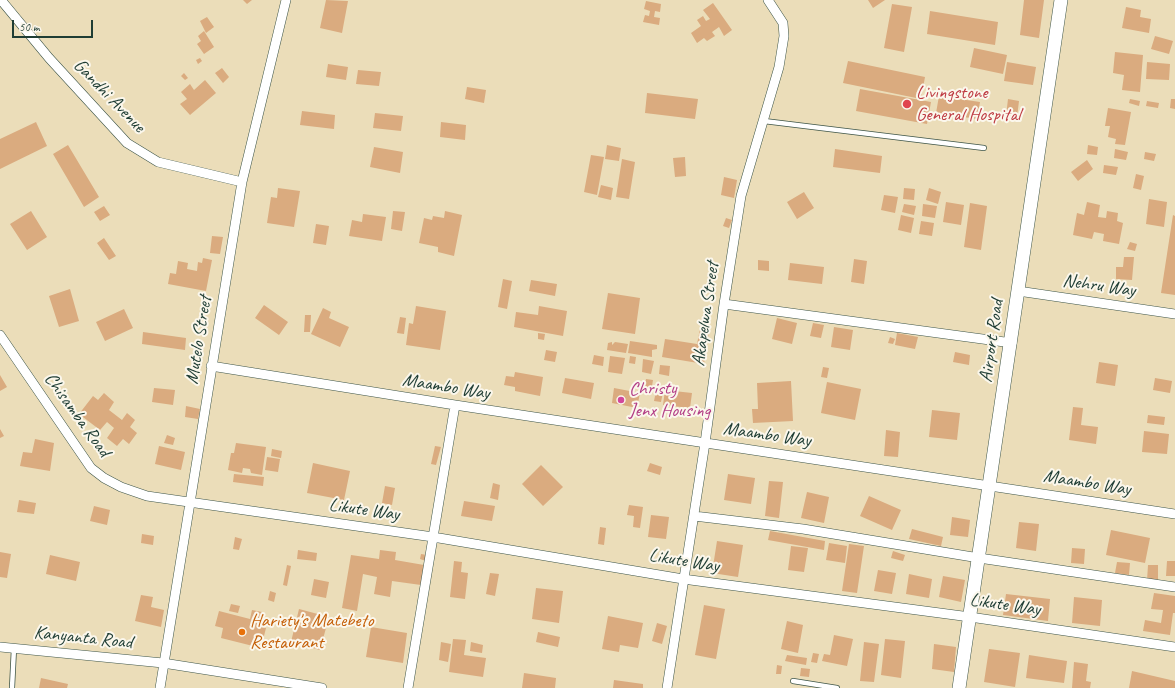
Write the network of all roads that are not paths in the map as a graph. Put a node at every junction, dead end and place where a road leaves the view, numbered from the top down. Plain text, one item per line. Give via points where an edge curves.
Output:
1 (1, 0) edge
2 (286, 0) edge
3 (768, 0) edge
4 (1061, 0) edge
5 (764, 121) junction
6 (984, 148) dead end
7 (242, 182) junction
8 (1018, 291) junction
9 (724, 304) junction
10 (1175, 314) edge
11 (0, 335) edge
12 (1012, 343) junction
13 (211, 366) junction
14 (455, 405) junction
15 (705, 443) junction
16 (990, 485) junction
17 (189, 503) junction
18 (1175, 514) edge
19 (694, 516) junction
20 (433, 538) junction
21 (979, 558) junction
22 (683, 579) junction
23 (1175, 587) edge
24 (970, 617) junction
25 (0, 647) edge
26 (1175, 647) edge
27 (14, 648) junction
28 (163, 664) junction
29 (792, 681) dead end
30 (12, 688) edge
31 (160, 688) edge
32 (322, 688) edge
33 (408, 688) edge
34 (666, 688) edge
35 (837, 688) edge
36 (959, 688) edge

1 - 7 street, Gandhi Avenue via 49,58 127,143 158,162
2 - 7 street, Mutelo Street
3 - 5 street, Akapelwa Street via 783,23 784,36 779,67
4 - 8 street, Airport Road
5 - 6 lane
5 - 9 street, Akapelwa Street via 741,196
7 - 13 street, Mutelo Street
8 - 10 street, Nehru Way
8 - 12 street, Airport Road
9 - 12 street
9 - 15 street, Akapelwa Street
11 - 17 street, Chisamba Road via 91,468 121,487 147,496
12 - 16 street, Airport Road
13 - 14 street, Maambo Way
13 - 17 street, Mutelo Street
14 - 15 street, Maambo Way
14 - 20 street
15 - 16 street, Maambo Way
15 - 19 street, Akapelwa Street
16 - 18 street, Maambo Way
16 - 21 street, Airport Road
17 - 20 street, Likute Way
17 - 28 street, Mutelo Street
19 - 21 street via 803,529
19 - 22 street, Akapelwa Street
20 - 22 street, Likute Way
20 - 33 street
21 - 23 street
21 - 24 street, Airport Road
22 - 24 street, Likute Way
22 - 34 street, Akapelwa Street
24 - 26 street, Likute Way
24 - 36 street, Airport Road
25 - 27 street, Kanyanta Road
27 - 28 street, Kanyanta Road
27 - 30 lane
28 - 31 street, Mutelo Street
28 - 32 street, Kanyanta Road
29 - 35 lane

